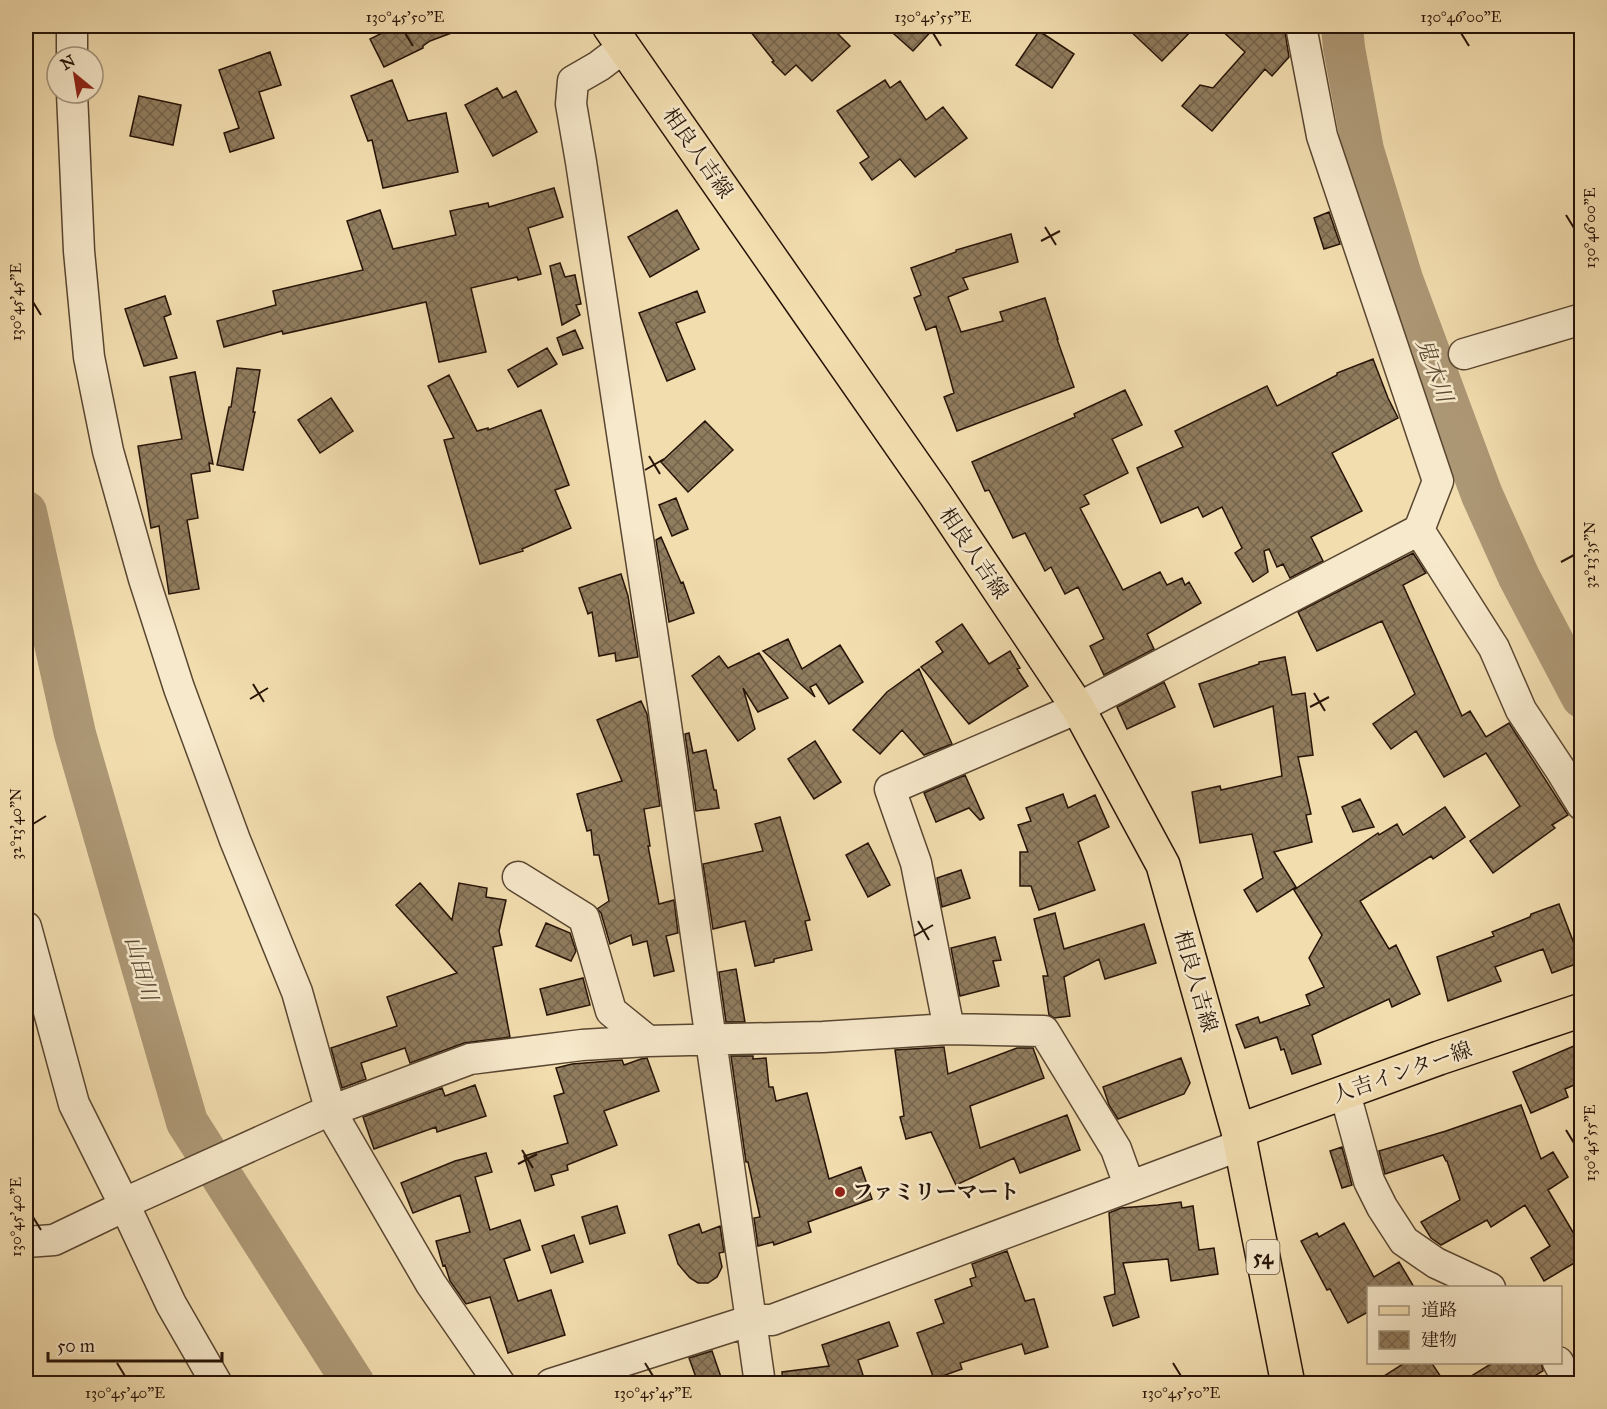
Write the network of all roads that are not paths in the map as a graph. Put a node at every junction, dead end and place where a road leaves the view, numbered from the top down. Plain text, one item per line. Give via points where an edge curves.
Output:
1 (72, 26) edge
2 (1301, 26) edge
3 (617, 36) edge
4 (72, 45) edge
5 (73, 105) edge
6 (1581, 319) edge
7 (1464, 354) dead end
8 (1419, 530) junction
9 (1078, 708) junction
10 (1571, 763) edge
11 (1581, 805) edge
12 (518, 877) dead end
13 (26, 927) edge
14 (1581, 1010) edge
15 (949, 1029) junction
16 (1581, 1029) edge
17 (648, 1041) junction
18 (710, 1041) junction
19 (1349, 1108) junction
20 (324, 1114) junction
21 (1239, 1138) junction
22 (1125, 1174) junction
23 (132, 1201) junction
24 (26, 1242) edge
25 (1488, 1286) edge
26 (752, 1320) junction
27 (1559, 1364) edge
28 (217, 1383) edge
29 (500, 1383) edge
30 (551, 1383) edge
31 (760, 1383) edge
32 (1288, 1383) edge
33 (1570, 1383) edge

1 - 4 street
2 - 8 street via 1322,136 1438,481
3 - 9 main road, 相良人吉線 via 935,494
3 - 18 street via 599,66 573,81 571,104
5 - 20 street via 88,345 108,451 179,688 297,992
6 - 7 street
8 - 9 street
8 - 10 street via 1494,648 1521,710
9 - 15 street via 890,789 916,863
9 - 21 main road, 相良人吉線 via 1164,865
10 - 11 street
12 - 17 street via 584,918 611,1011
13 - 23 street via 74,1104
14 - 21 main road, 人吉インター線 via 1439,1058
15 - 18 street
15 - 22 street via 1044,1031 1116,1149
16 - 19 main road, 人吉インター線
17 - 18 street
17 - 20 street via 470,1059
18 - 26 street
19 - 21 main road, 人吉インター線
19 - 25 street via 1369,1181 1404,1241 1436,1263
20 - 23 street
20 - 29 street via 431,1284
21 - 22 street
21 - 26 street via 772,1320
21 - 32 main road, 54
22 - 26 street via 770,1306
23 - 24 street via 54,1239
23 - 28 street via 171,1304
26 - 30 street
26 - 31 street
27 - 33 street

